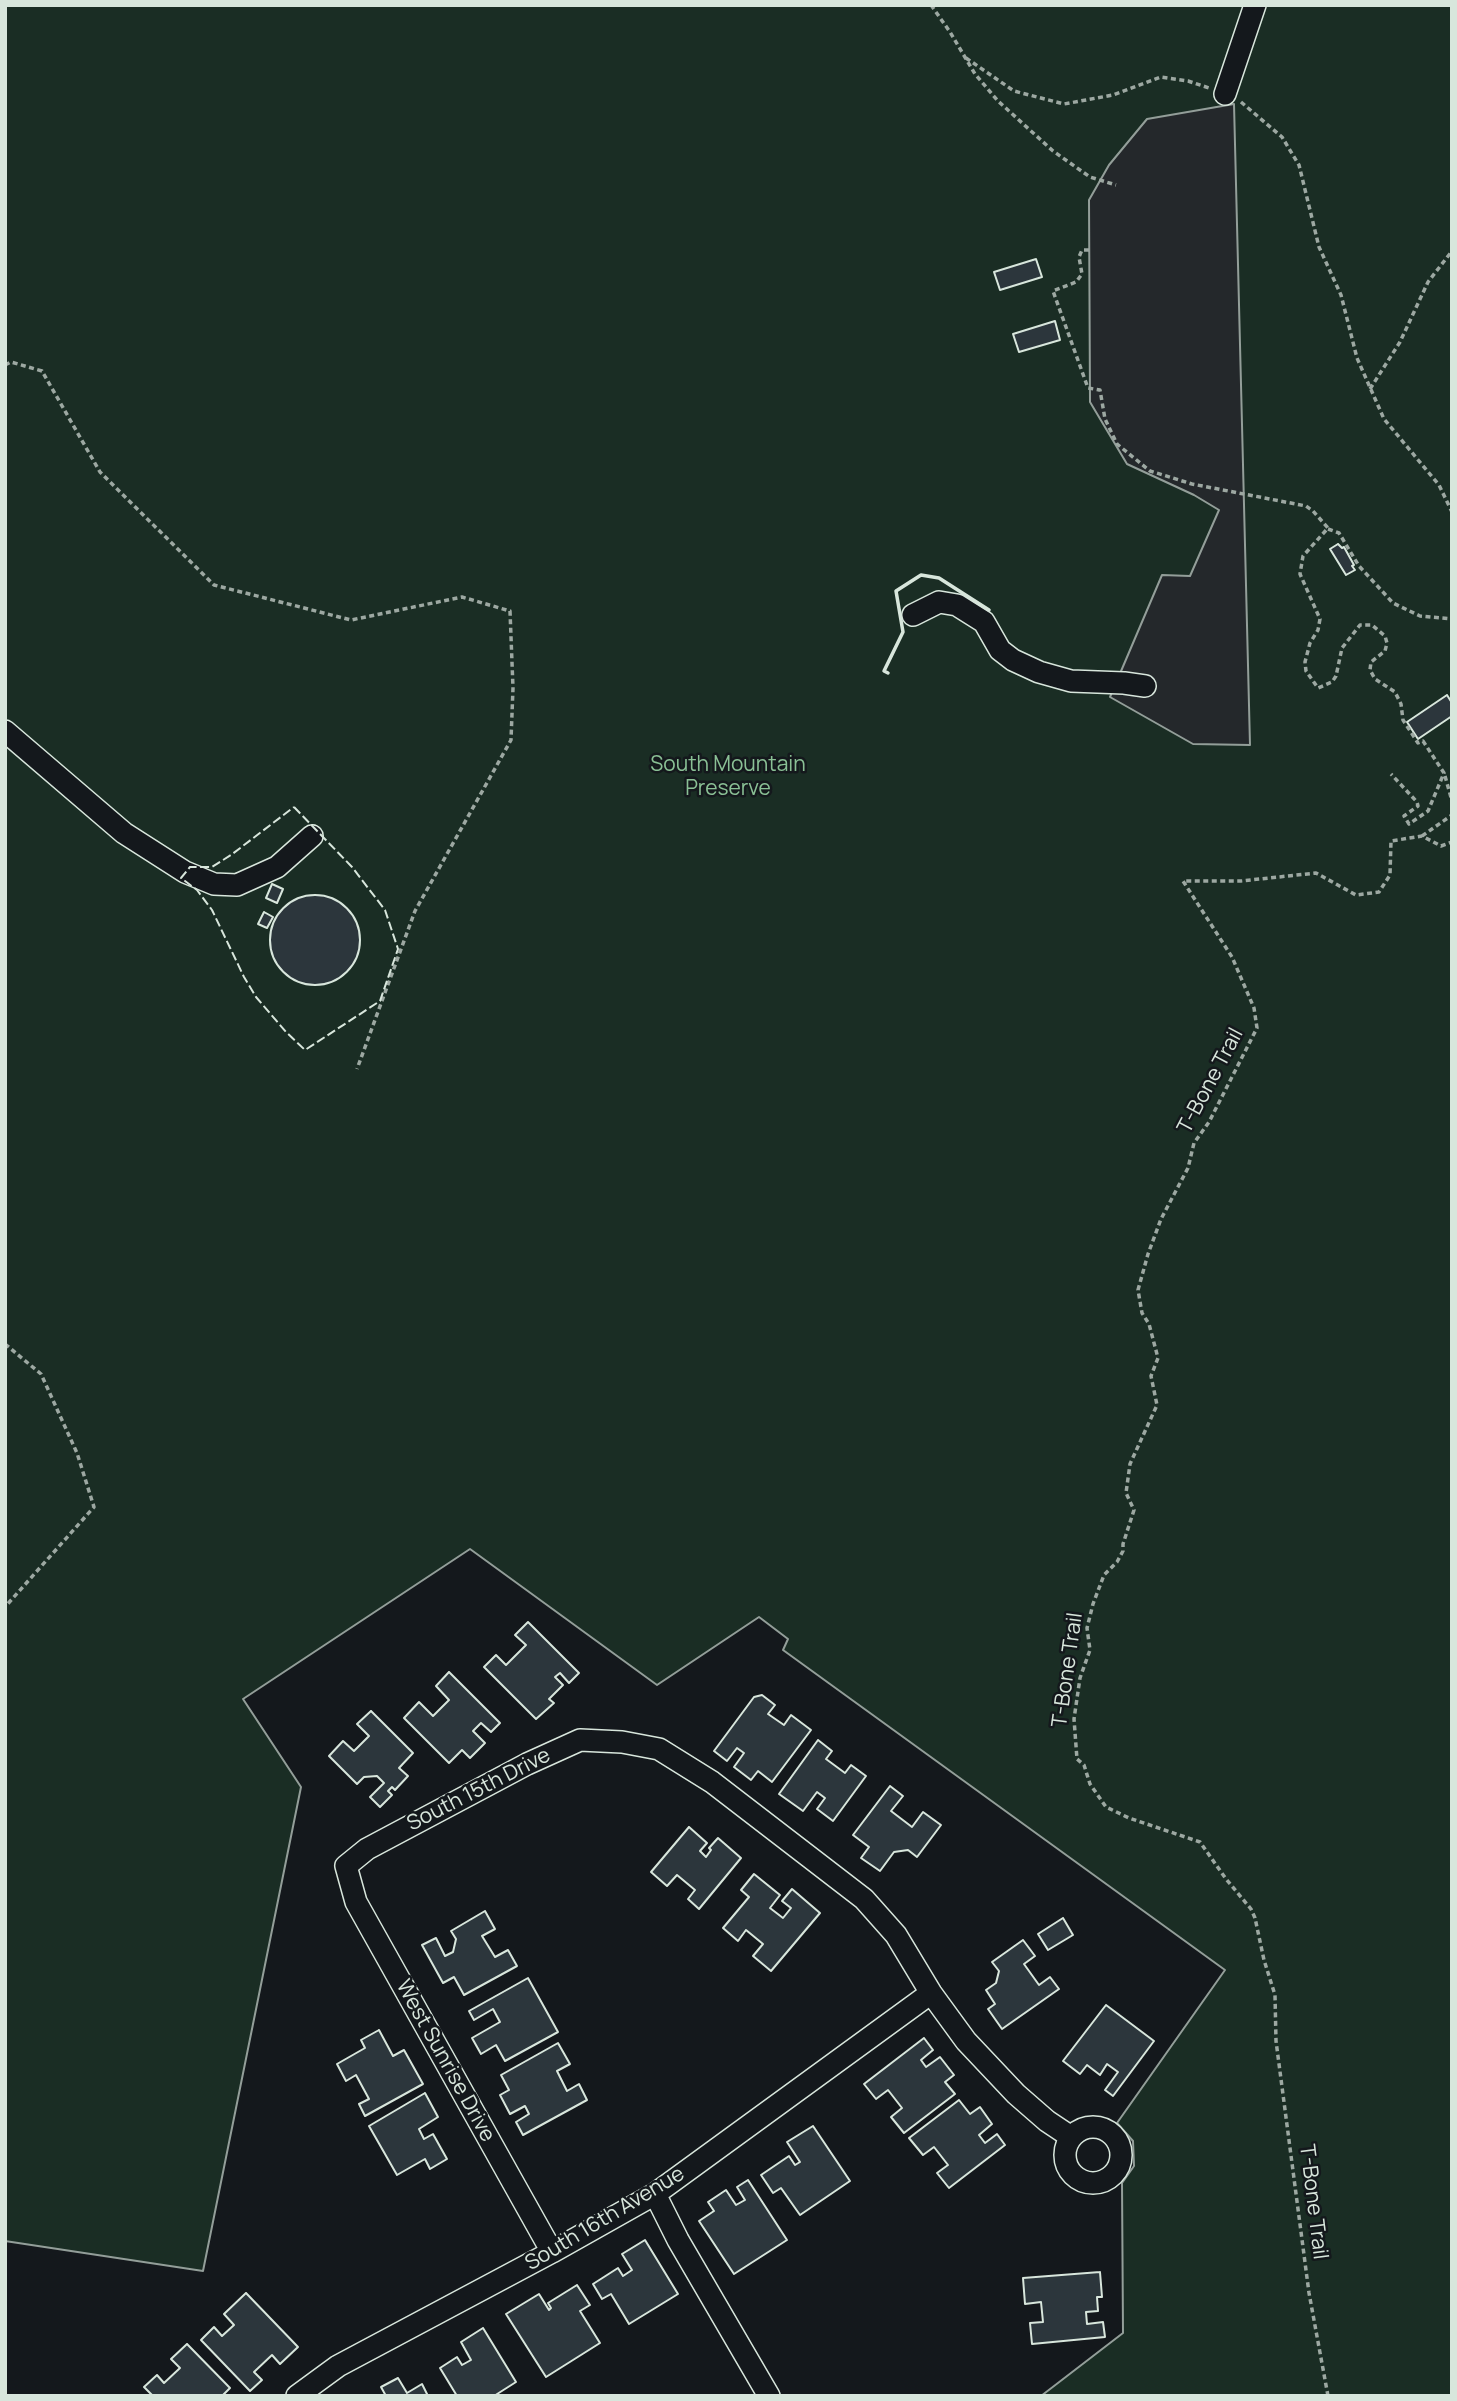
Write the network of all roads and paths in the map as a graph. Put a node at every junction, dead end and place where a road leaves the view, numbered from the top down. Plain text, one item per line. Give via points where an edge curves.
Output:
1 (931, 5) edge
2 (1255, 5) edge
3 (966, 58) junction
4 (1225, 94) junction
5 (1116, 185) dead end
6 (1089, 250) dead end
7 (1452, 251) edge
8 (5, 365) edge
9 (1370, 389) junction
10 (1452, 512) edge
11 (1328, 528) junction
12 (913, 615) dead end
13 (1452, 619) edge
14 (1145, 686) dead end
15 (5, 732) edge
16 (1391, 774) dead end
17 (1444, 774) junction
18 (1452, 801) edge
19 (1452, 815) edge
20 (312, 836) dead end
21 (1422, 836) junction
22 (1452, 842) edge
23 (357, 1069) dead end
24 (5, 1344) edge
25 (5, 1607) edge
26 (346, 1866) joint
27 (931, 1993) junction
28 (1071, 2137) dead end
29 (655, 2194) junction
30 (552, 2252) junction
31 (297, 2396) edge
32 (769, 2396) edge
33 (1328, 2396) edge

1 - 3 path
2 - 4 street
3 - 4 path via 1014,91 1064,104 1114,95 1161,76
3 - 5 path via 998,101 1053,151 1090,177
4 - 9 path via 1250,107 1282,137 1298,164 1318,247 1341,295
6 - 11 path via 1082,250 1079,257 1082,274 1076,282 1054,291 1088,387 1100,390 1105,419 1118,444 1150,471 1306,506
7 - 9 path via 1428,282 1400,342
8 - 23 path via 10,362 42,371 100,472 214,585 351,621 462,597 510,611 511,740 415,911
9 - 10 path via 1384,419 1439,485
11 - 13 path via 1339,533 1359,566 1393,603 1420,617
11 - 17 path via 1303,556 1300,574 1320,619 1306,671 1318,688 1332,682 1342,648 1360,625 1379,628 1387,643 1370,670 1395,692 1403,720
12 - 14 street via 939,602 957,605 984,622 1000,650 1039,672 1071,681
15 - 20 street via 124,834 167,862 214,884 237,885 277,867
16 - 17 path via 1417,802 1418,807 1404,816 1409,824 1428,811
17 - 18 path
19 - 21 path
21 - 22 path via 1441,846
21 - 33 path, T-Bone Trail via 1391,841 1390,875 1379,892 1356,895 1316,873 1183,881 1232,957 1254,1009 1256,1028 1194,1143 1188,1168 1161,1219 1138,1290 1158,1358 1150,1376 1157,1405 1130,1464 1126,1493 1134,1510 1123,1551 1104,1574 1087,1628 1090,1650 1074,1719 1077,1759 1106,1807 1200,1842 1251,1909 1275,1995 1276,2041 1307,2279
24 - 25 path via 41,1374 77,1452 94,1507
26 - 27 street, South 15th Drive via 367,1849 580,1740 659,1749 712,1782 864,1899 896,1935
26 - 30 street, West Sunrise Drive via 356,1902
27 - 28 street, South 15th Drive via 966,2041 1016,2094
27 - 29 street, South 16th Avenue
29 - 30 street, South 16th Avenue
29 - 32 street
30 - 31 street, South 16th Avenue via 338,2366

